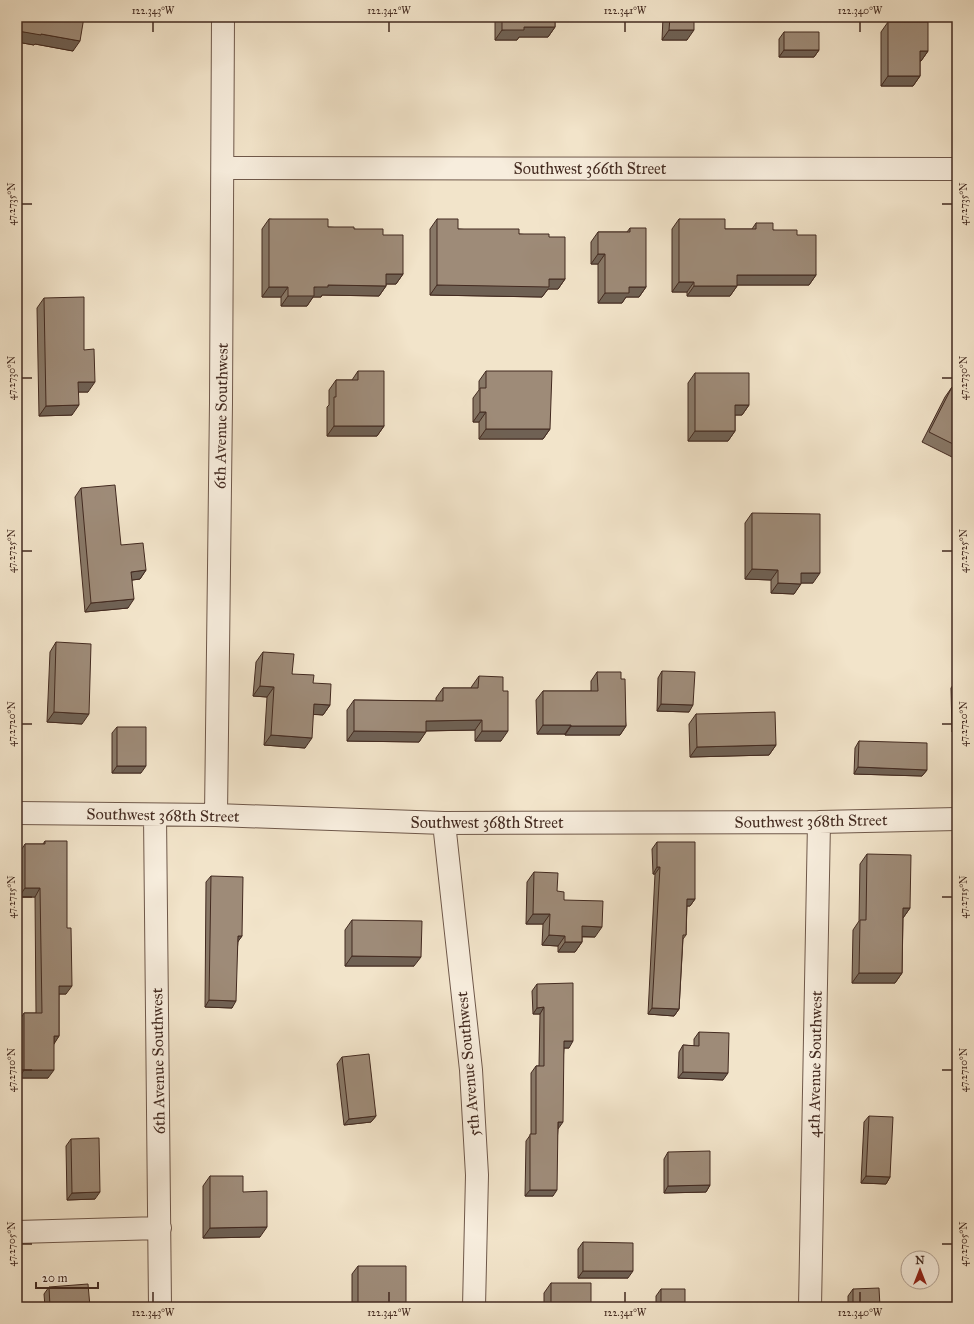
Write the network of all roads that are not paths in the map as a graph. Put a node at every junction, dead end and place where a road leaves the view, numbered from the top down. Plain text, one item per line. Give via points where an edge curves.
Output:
1 (223, 17) edge
2 (223, 168) junction
3 (957, 169) edge
4 (17, 813) edge
5 (155, 815) junction
6 (216, 815) junction
7 (957, 819) edge
8 (819, 822) junction
9 (444, 823) junction
10 (160, 1228) junction
11 (17, 1232) edge
12 (160, 1307) edge
13 (474, 1307) edge
14 (810, 1307) edge

1 - 2 street, 6th Avenue Southwest
2 - 3 street, Southwest 366th Street
2 - 6 street, 6th Avenue Southwest
4 - 5 street, Southwest 368th Street
5 - 6 street, Southwest 368th Street
5 - 10 street, 6th Avenue Southwest
6 - 9 street, Southwest 368th Street
7 - 8 street, Southwest 368th Street
8 - 9 street, Southwest 368th Street
8 - 14 street, 4th Avenue Southwest
9 - 13 street, 5th Avenue Southwest via 472,1078 477,1175
10 - 11 street
10 - 12 street, 6th Avenue Southwest

